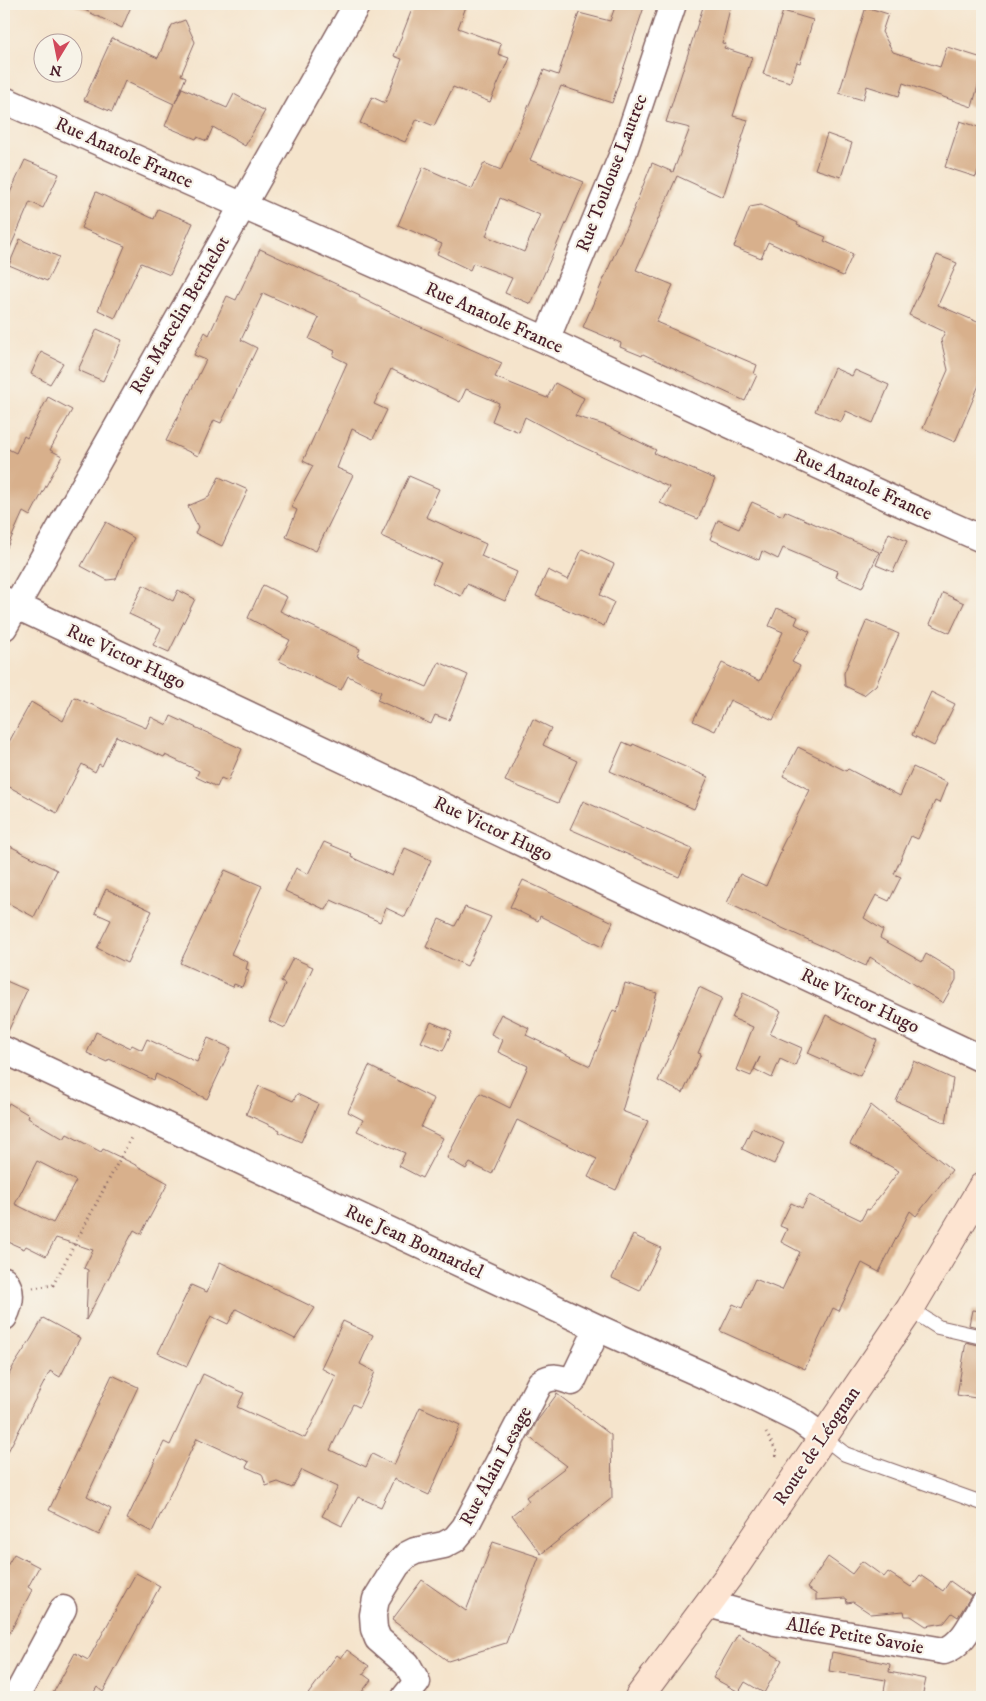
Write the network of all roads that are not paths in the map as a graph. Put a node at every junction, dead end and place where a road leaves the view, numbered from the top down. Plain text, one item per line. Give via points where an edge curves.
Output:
1 (357, 4) edge
2 (673, 4) edge
3 (4, 100) edge
4 (242, 206) junction
5 (546, 340) junction
6 (982, 539) edge
7 (8, 610) edge
8 (4, 1050) edge
9 (982, 1059) edge
10 (982, 1187) edge
11 (7, 1285) edge
12 (910, 1309) junction
13 (4, 1316) edge
14 (598, 1328) junction
15 (982, 1337) edge
16 (823, 1436) junction
17 (982, 1503) edge
18 (708, 1604) junction
19 (982, 1606) edge
20 (63, 1609) dead end
21 (16, 1697) edge
22 (405, 1697) edge
23 (639, 1697) edge

1 - 4 street, Rue Marcelin Berthelot
2 - 5 street, Rue Toulouse Lautrec via 624,151
3 - 4 street, Rue Anatole France
4 - 5 street, Rue Anatole France
4 - 7 street, Rue Marcelin Berthelot
5 - 6 street, Rue Anatole France
7 - 9 street, Rue Victor Hugo
8 - 14 street, Rue Jean Bonnardel
10 - 12 main road, Route de Léognan
11 - 13 street via 9,1302
12 - 15 lane via 938,1327
12 - 16 main road, Route de Léognan
14 - 16 street, Rue Jean Bonnardel via 750,1396
14 - 22 street, Rue Alain Lesage via 572,1382 559,1377 540,1383 466,1527 444,1546 407,1555 376,1599 373,1615 378,1639 407,1664 417,1682
16 - 17 lane via 845,1454
16 - 18 main road, Route de Léognan
18 - 19 street, Allée Petite Savoie via 775,1622 944,1652 958,1643
18 - 23 main road, Route de Léognan
20 - 21 street

